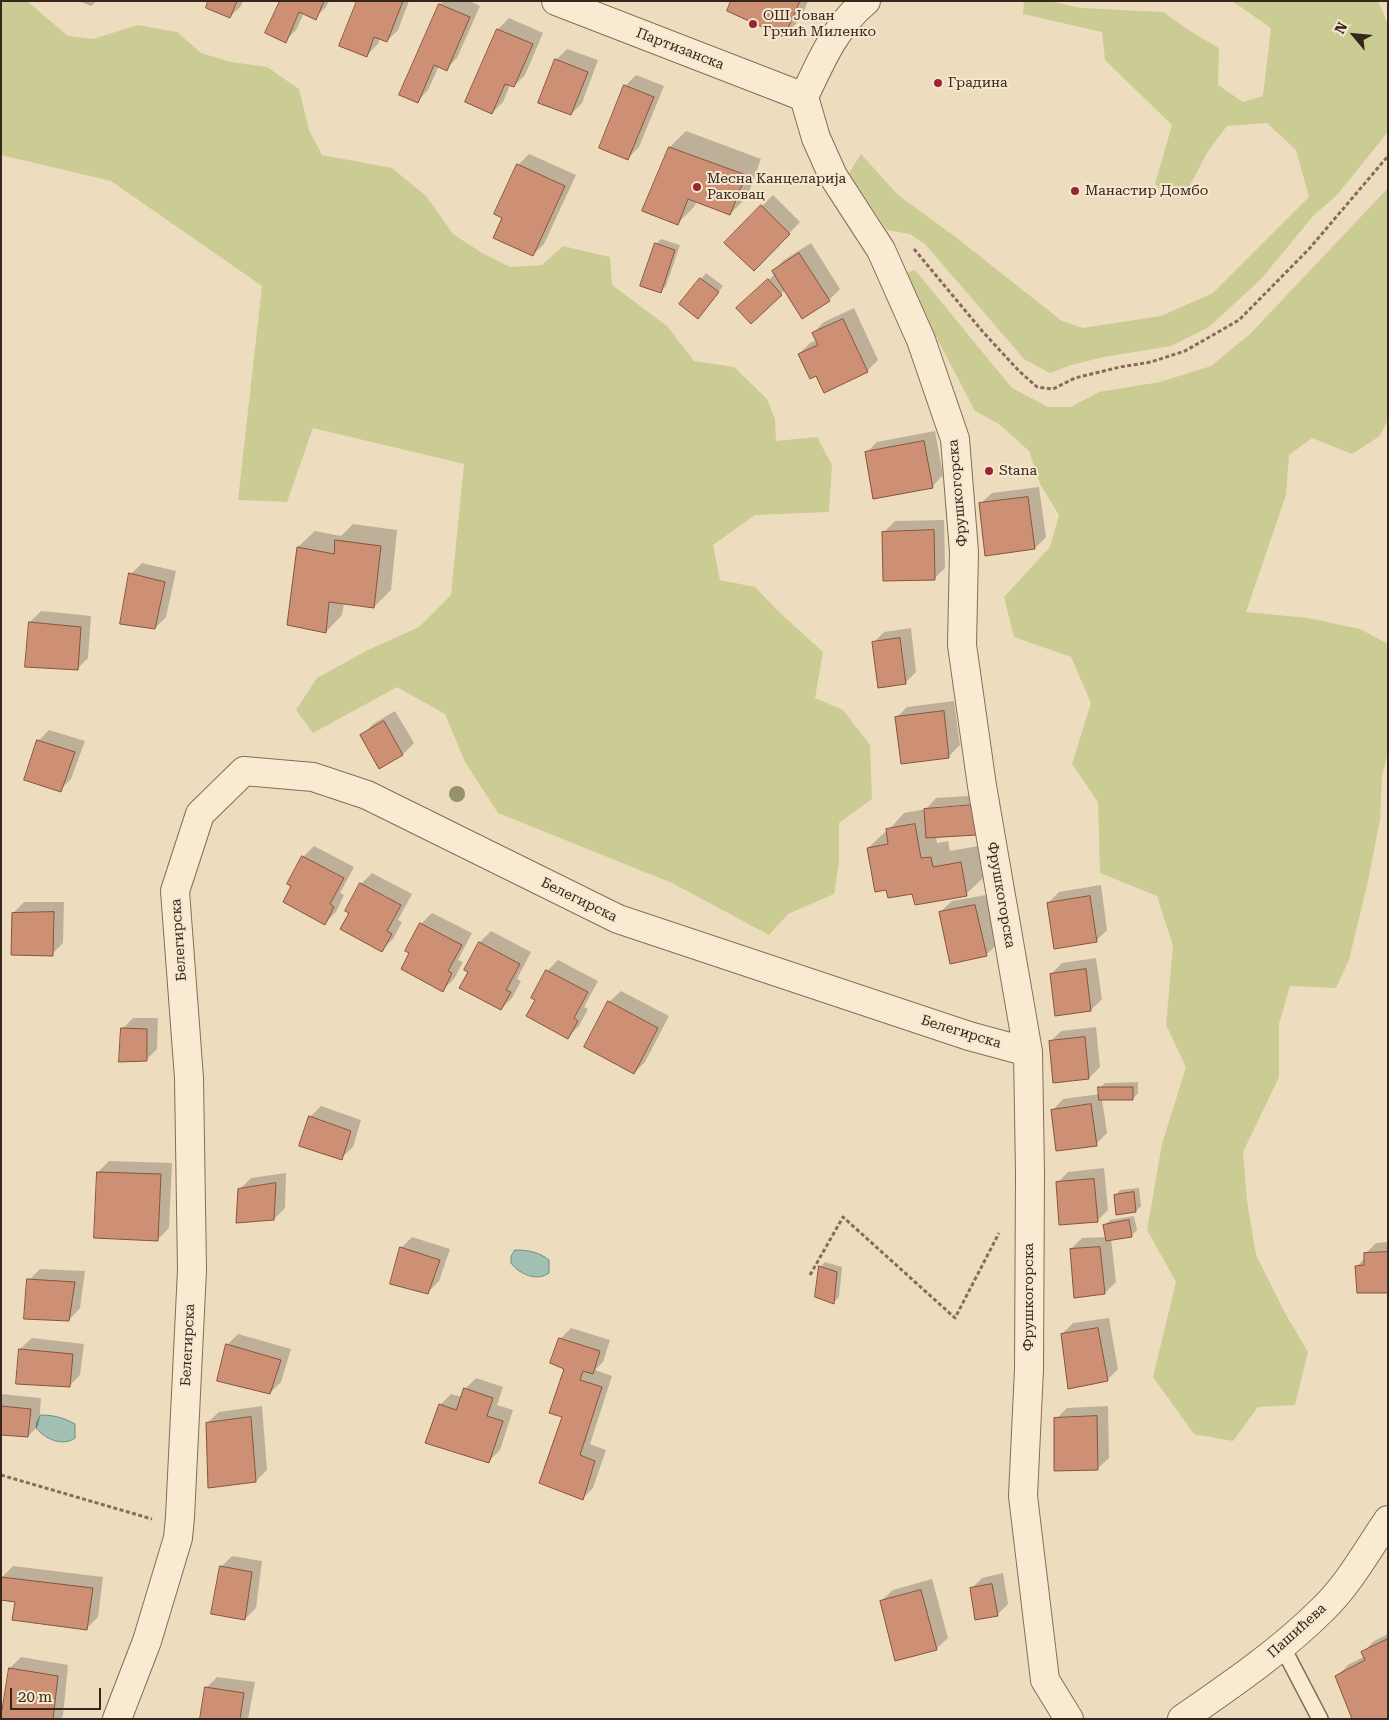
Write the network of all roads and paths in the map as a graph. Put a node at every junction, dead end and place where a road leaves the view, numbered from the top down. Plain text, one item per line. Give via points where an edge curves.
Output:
1 (556, 1) edge
2 (866, 1) edge
3 (804, 97) junction
4 (1388, 156) edge
5 (881, 250) junction
6 (1028, 1052) junction
7 (999, 1233) dead end
8 (810, 1275) dead end
9 (1, 1475) edge
10 (1388, 1520) edge
11 (179, 1527) junction
12 (1282, 1646) junction
13 (117, 1719) edge
14 (1069, 1719) edge
15 (1182, 1719) edge
16 (1320, 1719) edge

1 - 3 street, Партизанска
2 - 3 street via 846,20
3 - 5 street, Фрушкогорска via 816,138 833,176
4 - 5 path via 1309,249 1239,320 1185,352 1075,378 1053,389 1037,387 1019,371 914,248
5 - 6 street, Фрушкогорска via 921,340 955,439 964,552 962,645 982,786
6 - 11 street, Белегирска via 969,1036 618,919 367,795 313,777 244,771 200,814 175,891 189,1078 192,1270
6 - 14 street, Фрушкогорска via 1029,1369 1023,1496 1045,1680
7 - 8 path via 955,1318 842,1217
9 - 11 path
10 - 12 street, Пашићева via 1324,1608
11 - 13 street, Белегирска via 147,1642
12 - 15 street, Пашићева
12 - 16 lane

